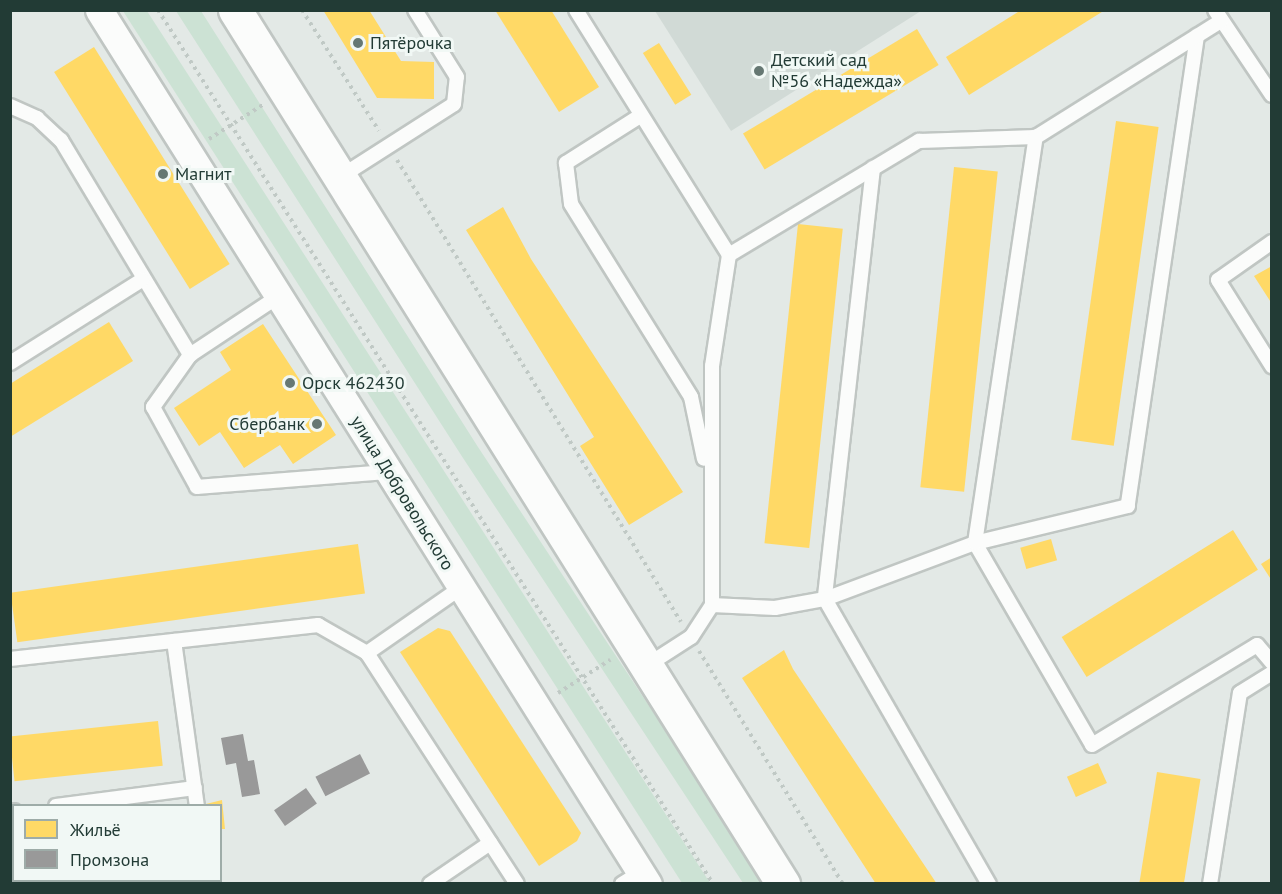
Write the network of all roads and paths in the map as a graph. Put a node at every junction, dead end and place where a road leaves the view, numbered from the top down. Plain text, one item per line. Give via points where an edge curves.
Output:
1 (99, 10) edge
2 (158, 10) edge
3 (235, 10) edge
4 (302, 10) edge
5 (414, 10) edge
6 (576, 10) edge
7 (1218, 16) edge
8 (1197, 36) junction
9 (285, 91) junction
10 (1272, 95) edge
11 (10, 106) edge
12 (640, 116) junction
13 (231, 125) junction
14 (1036, 137) junction
15 (389, 146) junction
16 (188, 152) junction
17 (873, 168) junction
18 (340, 177) junction
19 (1272, 242) edge
20 (729, 255) junction
21 (142, 280) junction
22 (279, 296) junction
23 (190, 355) junction
24 (10, 363) edge
25 (1272, 366) edge
26 (389, 472) junction
27 (709, 482) junction
28 (975, 543) junction
29 (462, 587) junction
30 (825, 599) junction
31 (712, 605) junction
32 (691, 637) junction
33 (174, 641) junction
34 (367, 653) junction
35 (640, 656) junction
36 (10, 659) edge
37 (1272, 663) edge
38 (1272, 673) edge
39 (582, 678) junction
40 (537, 707) junction
41 (195, 788) junction
42 (71, 804) edge
43 (197, 804) edge
44 (490, 843) junction
45 (637, 880) edge
46 (430, 884) edge
47 (518, 884) edge
48 (713, 884) edge
49 (783, 884) edge
50 (843, 884) edge
51 (989, 884) edge
52 (1210, 884) edge

1 - 16 street, улица Добровольского
2 - 13 path
3 - 9 main road
4 - 15 path
5 - 15 lane via 457,77 454,104
6 - 12 lane
7 - 8 lane
7 - 10 lane
8 - 14 lane
8 - 28 lane via 1128,506
9 - 13 path
9 - 18 main road
11 - 21 lane via 37,118 61,140
12 - 20 lane
12 - 27 lane via 566,163 570,204 691,397
13 - 16 path
13 - 39 path
14 - 17 lane via 919,141
14 - 28 lane
15 - 18 lane
15 - 32 path
16 - 22 street, улица Добровольского
17 - 20 lane
17 - 30 lane
18 - 35 main road
19 - 25 lane via 1218,280
20 - 27 lane via 712,366
21 - 23 lane
21 - 24 lane
22 - 23 lane
22 - 26 street, улица Добровольского
23 - 26 lane via 153,407 197,487
26 - 29 street, улица Добровольского
27 - 31 lane
28 - 30 lane
28 - 37 lane via 1092,745 1257,645
29 - 34 lane
29 - 40 street, улица Добровольского
30 - 31 lane via 775,608
30 - 51 lane
31 - 32 lane
32 - 35 lane
32 - 50 path
33 - 34 lane via 318,625
33 - 36 lane
33 - 41 lane
34 - 44 lane
35 - 39 path
35 - 49 main road
38 - 52 lane via 1240,693
39 - 40 path
39 - 48 path
40 - 45 street, улица Добровольского
41 - 42 lane
41 - 43 lane
44 - 46 lane
44 - 47 lane

